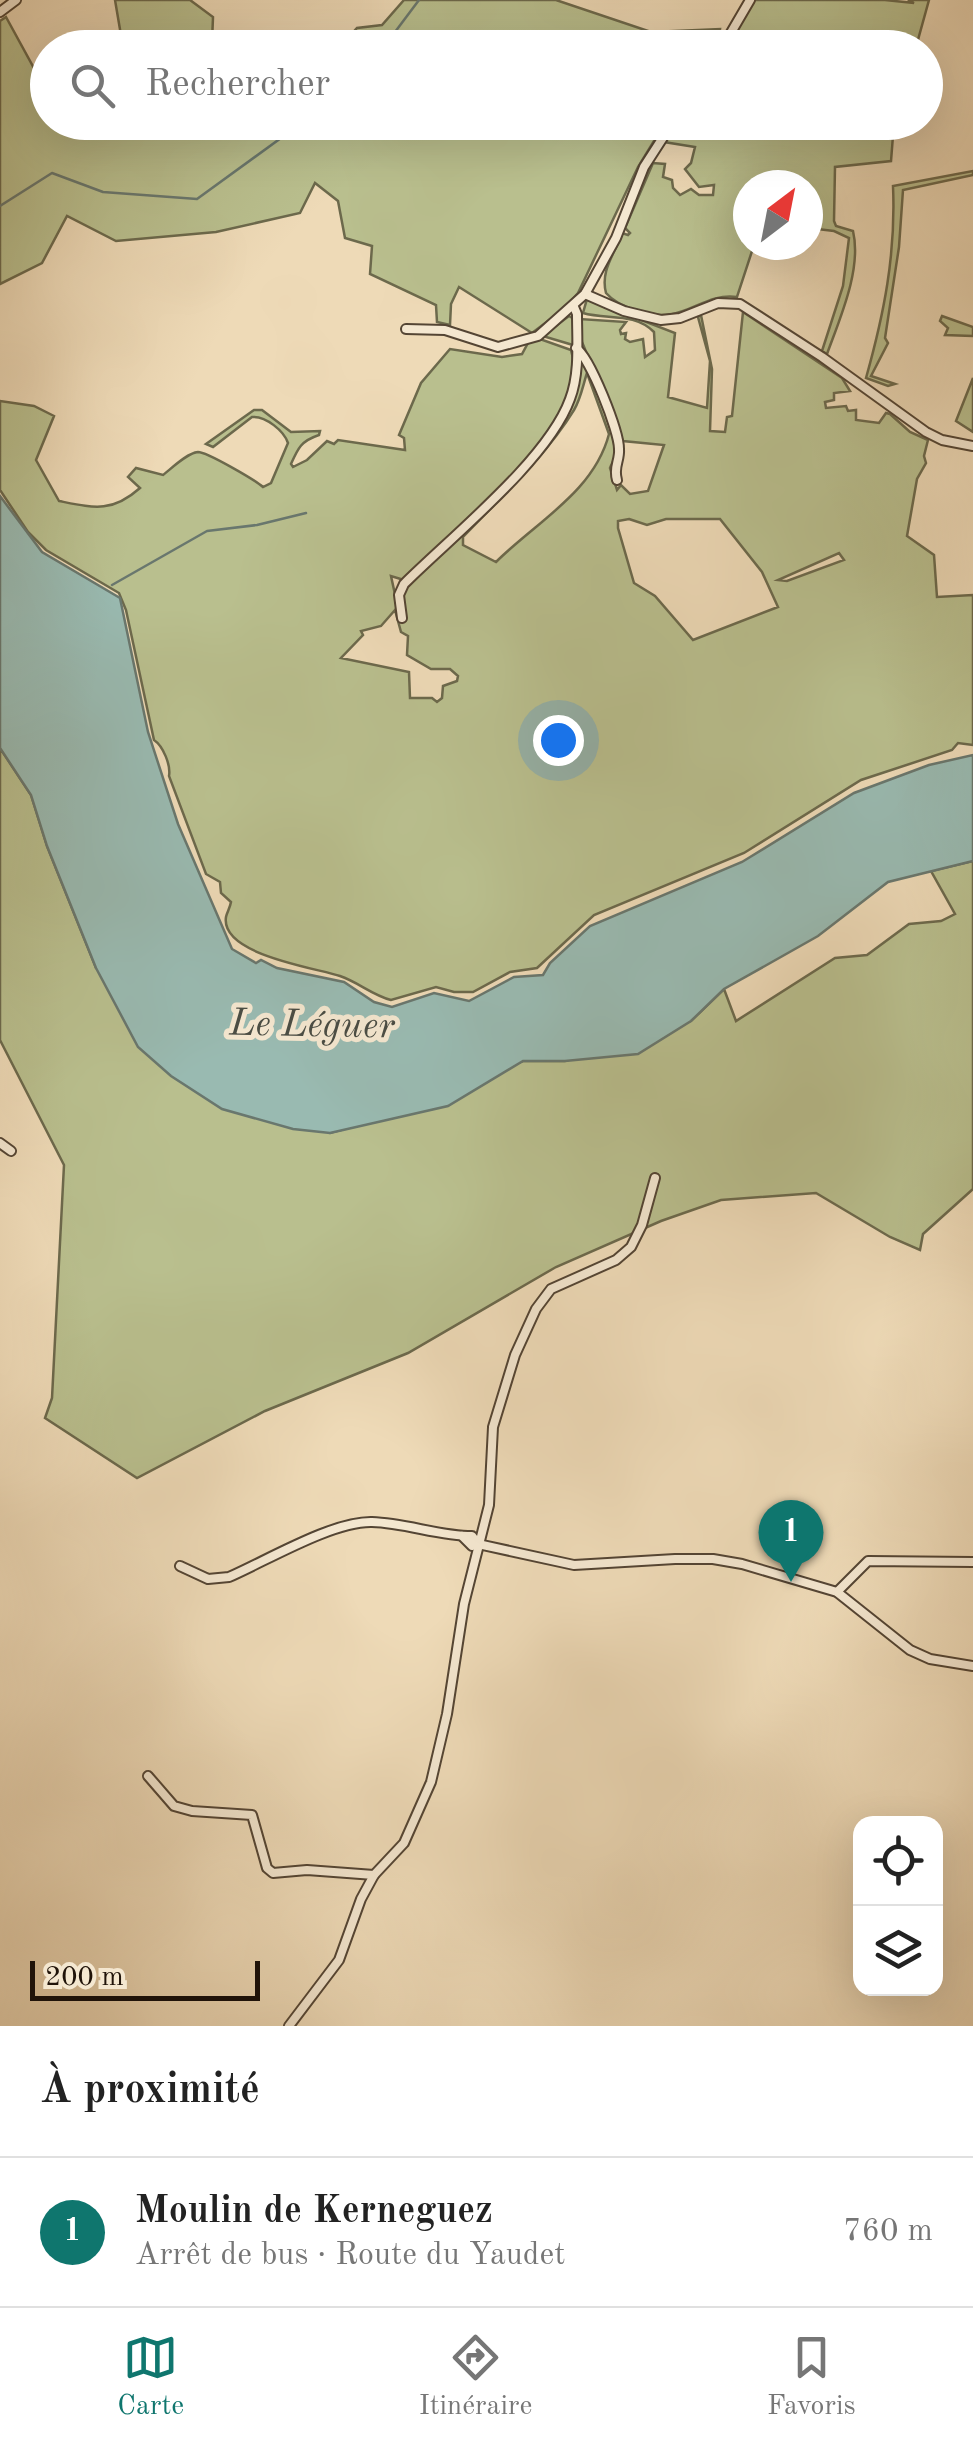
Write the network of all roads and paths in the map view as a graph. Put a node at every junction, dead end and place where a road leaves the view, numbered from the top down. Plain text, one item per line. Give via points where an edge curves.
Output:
1 (16, 0) edge
2 (750, 0) edge
3 (0, 12) edge
4 (732, 30) edge
5 (661, 140) edge
6 (598, 271) junction
7 (585, 294) junction
8 (603, 300) junction
9 (574, 307) junction
10 (406, 328) dead end
11 (576, 348) junction
12 (973, 446) edge
13 (618, 480) dead end
14 (402, 618) dead end
15 (0, 1143) edge
16 (11, 1151) dead end
17 (656, 1178) dead end
18 (478, 1544) junction
19 (973, 1562) edge
20 (180, 1566) dead end
21 (836, 1592) junction
22 (973, 1666) edge
23 (148, 1776) dead end
24 (374, 1875) junction
25 (289, 2026) edge

1 - 3 street
2 - 4 street
5 - 6 street
6 - 7 street
6 - 8 street
7 - 8 street
7 - 9 street
8 - 12 street via 661,320 714,304 740,304 920,428
9 - 10 street via 538,336 509,346 437,328
9 - 11 street
11 - 13 street via 590,364 619,446
11 - 14 street via 572,396 556,426 404,584
15 - 16 street
17 - 18 street via 631,1247 556,1285 536,1309 493,1427 490,1494
18 - 20 street via 462,1536 349,1523 229,1577 208,1579
18 - 21 street via 574,1565 714,1559
18 - 24 street via 431,1782 404,1843
19 - 21 street via 868,1561
21 - 22 street via 910,1650
23 - 24 street via 174,1806 252,1815 273,1873
24 - 25 street via 339,1960

